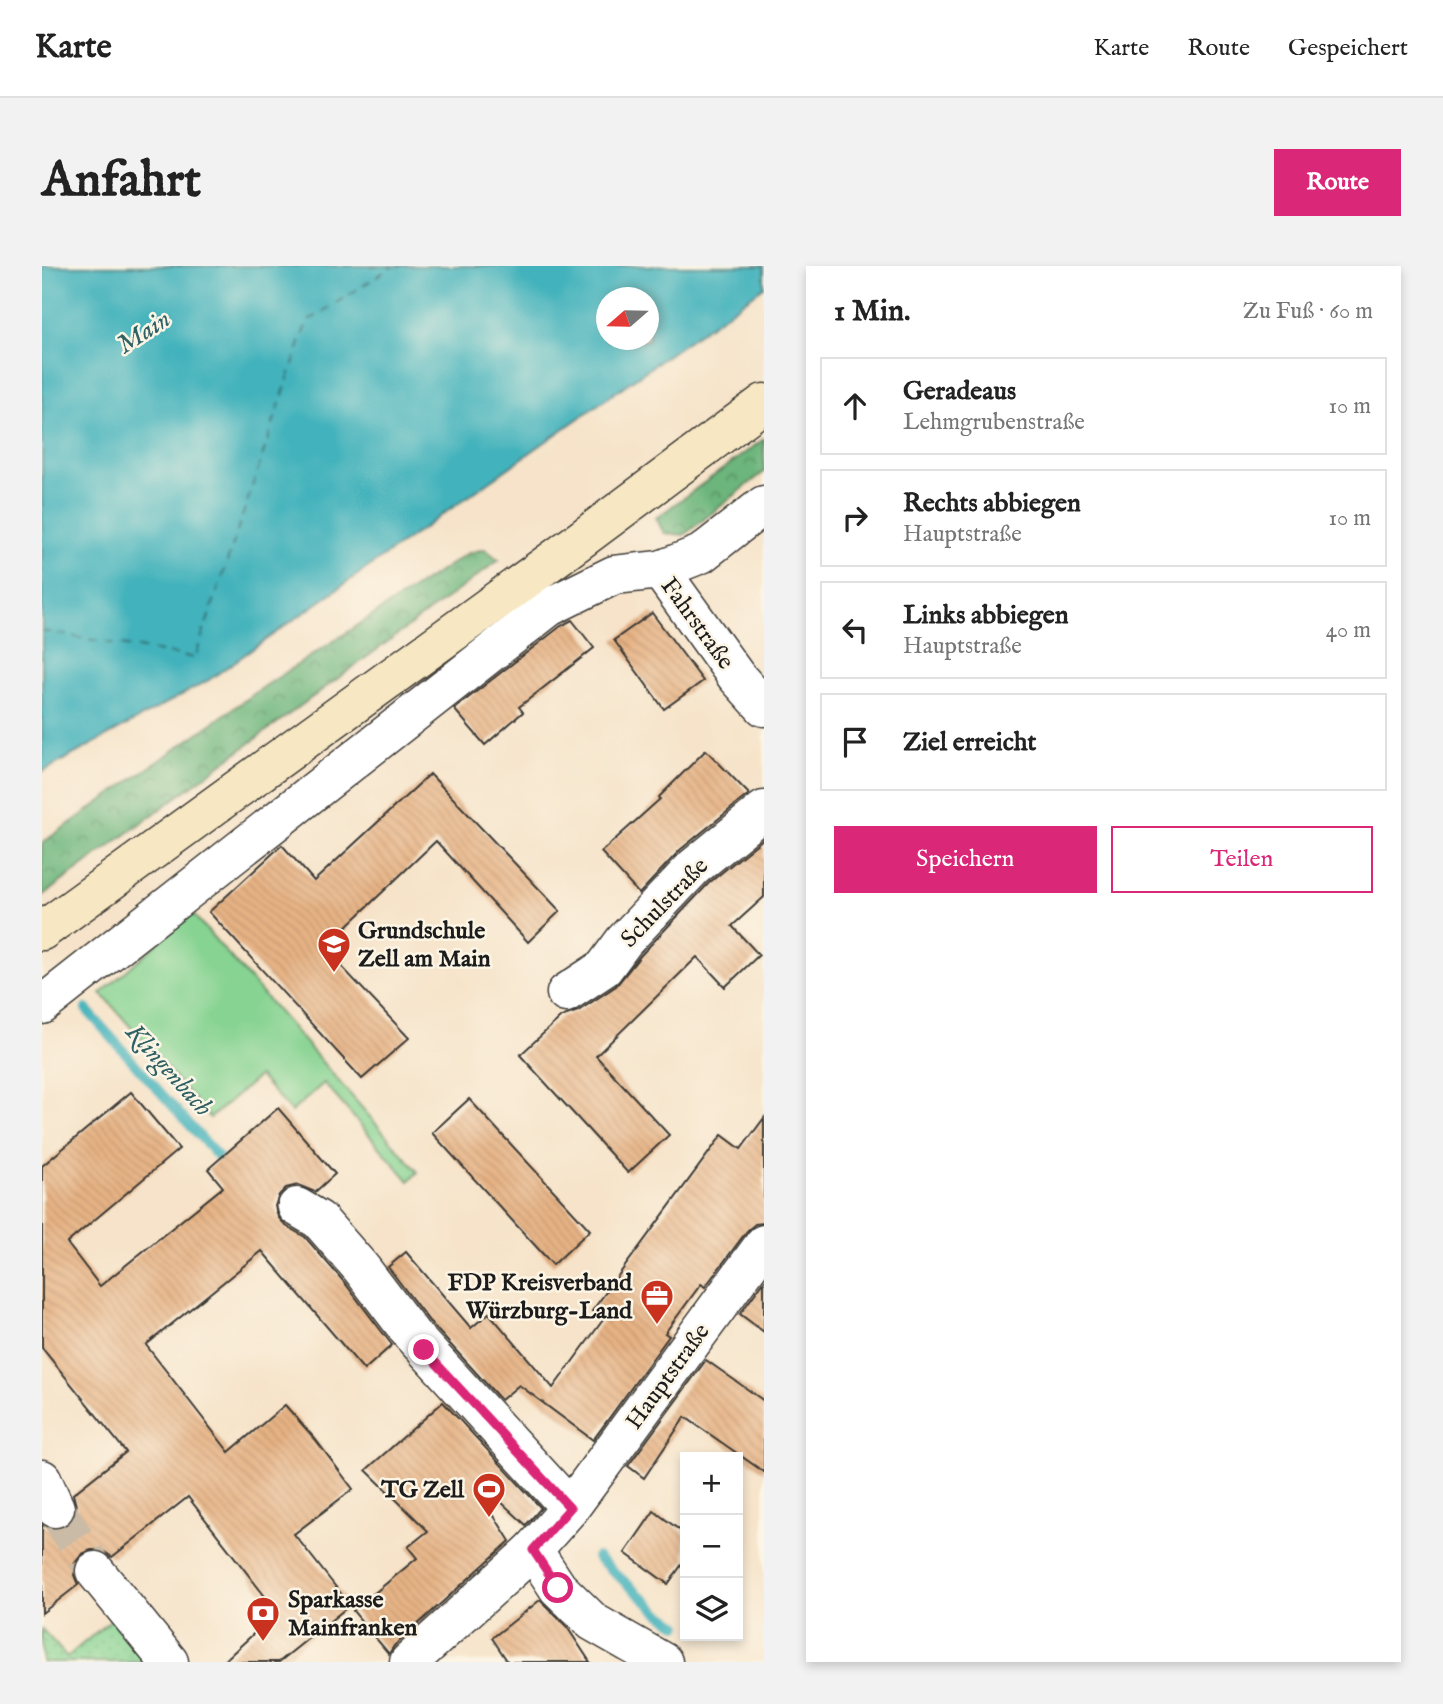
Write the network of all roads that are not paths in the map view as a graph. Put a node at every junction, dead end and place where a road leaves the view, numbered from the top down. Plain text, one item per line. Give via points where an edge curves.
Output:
1 (764, 403) edge
2 (764, 505) edge
3 (660, 570) junction
4 (764, 707) edge
5 (764, 810) edge
6 (42, 931) edge
7 (566, 993) dead end
8 (42, 1005) edge
9 (297, 1207) dead end
10 (764, 1244) edge
11 (570, 1508) junction
12 (533, 1550) junction
13 (95, 1571) tunnel mouth
14 (169, 1662) edge
15 (409, 1662) edge
16 (663, 1662) edge

1 - 6 main road
2 - 3 street via 701,554
3 - 4 street, Fahrstraße via 736,676
3 - 8 street via 614,575 549,607
5 - 7 street, Schulstraße via 694,867 604,968
9 - 11 street via 319,1220 412,1335
10 - 11 street, Hauptstraße
11 - 12 street, Hauptstraße
12 - 15 street, Hauptstraße
12 - 16 street via 558,1588 593,1622
13 - 14 street

